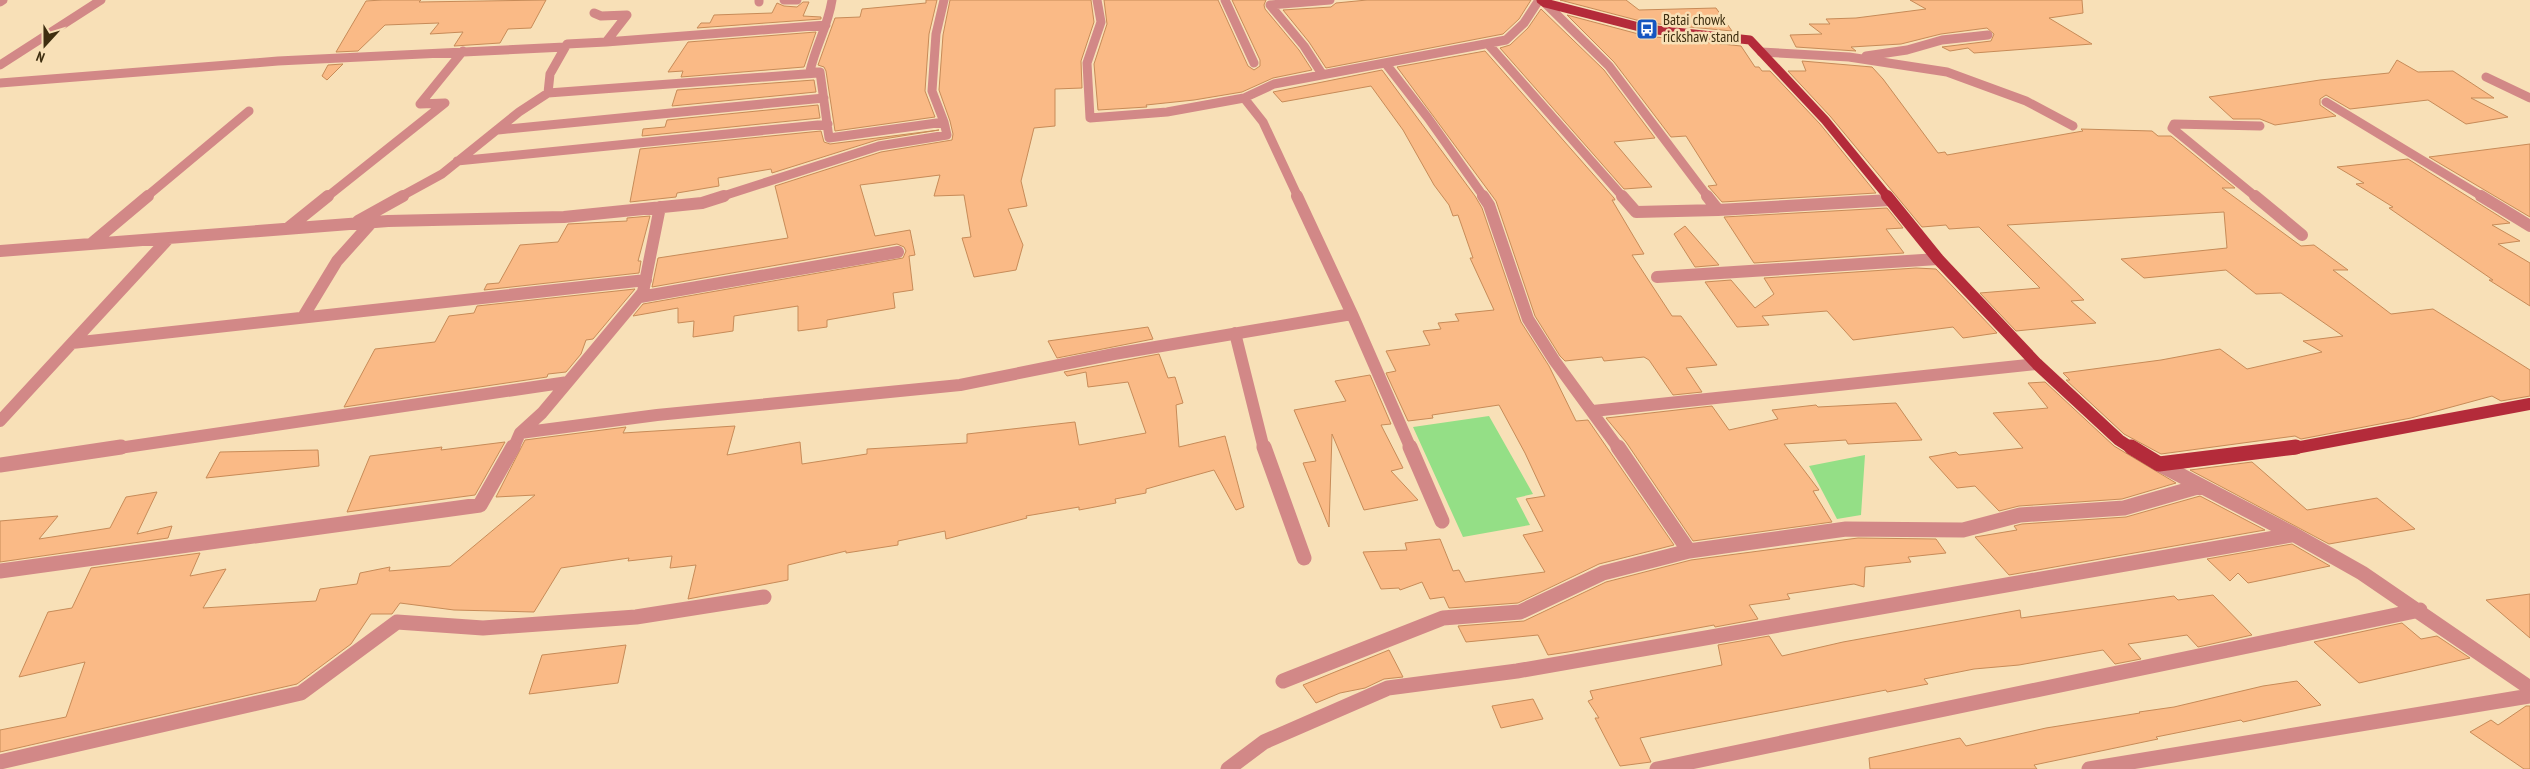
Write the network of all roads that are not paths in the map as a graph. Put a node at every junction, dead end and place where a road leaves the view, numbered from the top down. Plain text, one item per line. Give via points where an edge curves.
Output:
1 (101, 0) edge
2 (784, 0) edge
3 (798, 0) edge
4 (832, 0) edge
5 (944, 0) edge
6 (1097, 0) edge
7 (1225, 0) edge
8 (1330, 0) edge
9 (1542, 1) edge
10 (1268, 3) edge
11 (594, 13) dead end
12 (826, 25) junction
13 (1988, 34) dead end
14 (606, 42) junction
15 (1488, 44) junction
16 (565, 47) junction
17 (463, 51) junction
18 (1761, 52) junction
19 (1852, 58) junction
20 (1254, 63) dead end
21 (1386, 64) junction
22 (0, 65) edge
23 (820, 72) junction
24 (1322, 74) junction
25 (2486, 77) dead end
26 (0, 83) edge
27 (548, 93) junction
28 (824, 98) junction
29 (1244, 98) junction
30 (2530, 98) edge
31 (2326, 102) dead end
32 (249, 111) dead end
33 (944, 122) junction
34 (828, 124) junction
35 (2073, 126) dead end
36 (2260, 126) dead end
37 (497, 130) junction
38 (457, 160) junction
39 (1890, 200) junction
40 (660, 207) junction
41 (1718, 210) junction
42 (372, 222) junction
43 (353, 224) junction
44 (2530, 226) edge
45 (286, 229) junction
46 (2302, 235) dead end
47 (169, 238) junction
48 (92, 243) junction
49 (0, 251) edge
50 (898, 252) dead end
51 (1938, 259) junction
52 (1657, 276) dead end
53 (646, 280) junction
54 (640, 297) junction
55 (1352, 314) junction
56 (302, 318) junction
57 (1235, 333) junction
58 (72, 343) junction
59 (2037, 364) junction
60 (568, 382) junction
61 (2530, 404) edge
62 (1593, 412) junction
63 (0, 421) edge
64 (520, 433) junction
65 (2159, 464) junction
66 (0, 465) edge
67 (2201, 486) junction
68 (1442, 521) dead end
69 (2291, 535) junction
70 (1689, 551) junction
71 (1304, 558) dead end
72 (0, 571) edge
73 (764, 597) dead end
74 (2420, 610) junction
75 (2530, 674) edge
76 (2512, 676) junction
77 (1283, 681) dead end
78 (2530, 688) edge
79 (2530, 696) edge
80 (0, 762) edge
81 (1228, 769) edge
82 (1657, 769) edge
83 (2089, 769) edge

1 - 22 street
2 - 3 street
4 - 12 street
5 - 33 street via 936,34 932,91
6 - 29 street via 1101,22 1087,62 1090,118 1162,115
7 - 20 street
8 - 10 street
9 - 15 street via 1506,40
9 - 18 main road via 1647,29 1750,40
9 - 41 street via 1609,66
10 - 24 street via 1304,46
11 - 14 street via 601,16 627,15
12 - 14 street
12 - 23 street via 814,48 810,72
13 - 19 street
14 - 16 street via 567,44
15 - 21 street
15 - 41 street via 1636,212
16 - 17 street
16 - 27 street via 550,74
17 - 26 street via 278,61
17 - 45 street via 420,104 445,103
18 - 19 street
18 - 39 main road via 1825,120
19 - 35 street via 1947,72 2026,101
21 - 24 street
21 - 62 street via 1489,205 1528,319
23 - 27 street
23 - 28 street
24 - 29 street via 1274,84
25 - 30 street
27 - 37 street
28 - 34 street
28 - 37 street
29 - 55 street via 1263,122
31 - 44 street
32 - 48 street
33 - 34 street via 829,138
33 - 40 street via 947,135 879,146 702,203
34 - 38 street
36 - 46 street via 2174,124 2172,128
37 - 38 street
38 - 43 street via 442,174
39 - 41 street
39 - 51 main road
40 - 42 street via 564,217
40 - 53 street
42 - 43 street
42 - 56 street via 337,262
43 - 45 street
45 - 47 street
47 - 48 street
47 - 58 street
48 - 49 street
50 - 54 street
51 - 52 street
51 - 59 main road
53 - 54 street
53 - 56 street
54 - 60 street
55 - 57 street
55 - 68 street
56 - 58 street
57 - 64 street via 960,385 656,415
57 - 71 street via 1259,435
58 - 63 street
59 - 62 street
59 - 65 main road via 2119,440
60 - 64 street
60 - 66 street
61 - 65 main road via 2282,450
62 - 70 street
64 - 72 street via 509,458 480,505
65 - 67 street
67 - 69 street
67 - 70 street via 2124,508 2020,515 1963,530 1846,529
69 - 74 street via 2337,558
69 - 81 street via 1517,671 1388,688 1264,742
70 - 77 street via 1603,573 1520,612 1443,618
73 - 80 street via 636,617 483,628 397,622 301,693
74 - 76 street
74 - 82 street
75 - 76 street
76 - 78 street
79 - 83 street

